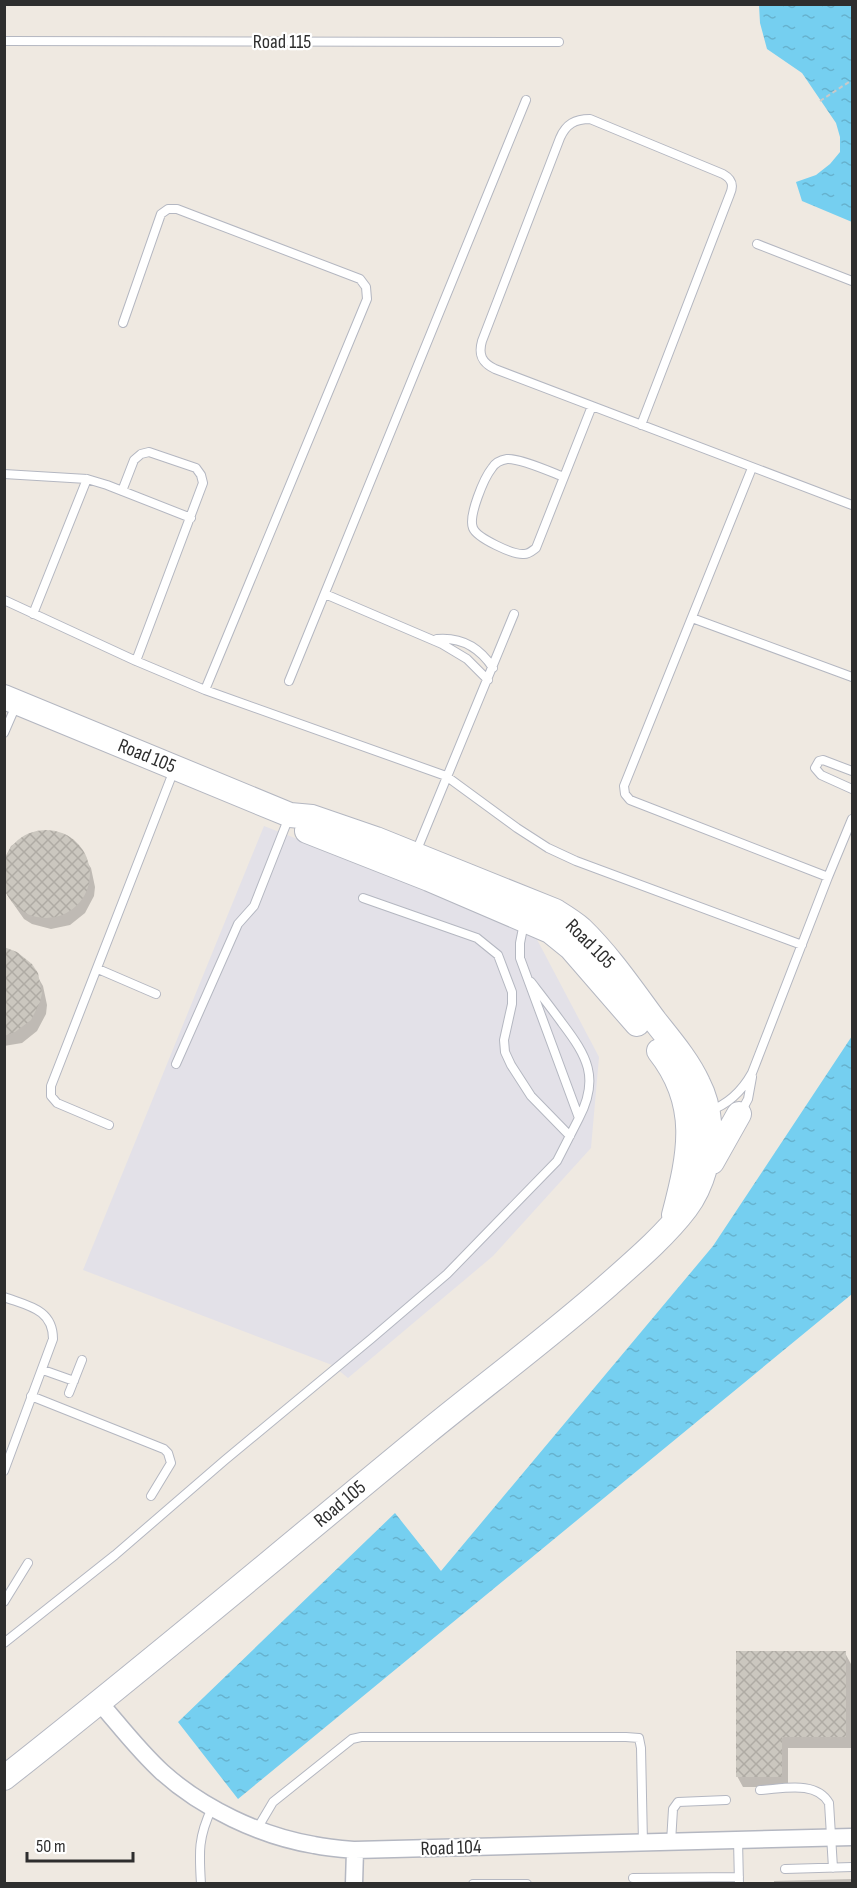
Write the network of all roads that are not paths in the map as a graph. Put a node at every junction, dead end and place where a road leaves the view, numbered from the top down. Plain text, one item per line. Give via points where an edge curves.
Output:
1 (4, 41) edge
2 (559, 42) dead end
3 (526, 100) dead end
4 (757, 244) dead end
5 (852, 281) edge
6 (123, 323) dead end
7 (592, 406) junction
8 (641, 425) junction
9 (752, 468) junction
10 (4, 474) edge
11 (564, 477) junction
12 (87, 479) junction
13 (122, 491) junction
14 (852, 505) edge
15 (191, 518) junction
16 (325, 594) junction
17 (4, 600) edge
18 (33, 614) junction
19 (514, 614) dead end
20 (692, 618) junction
21 (433, 640) junction
22 (136, 661) junction
23 (493, 668) junction
24 (852, 677) edge
25 (488, 680) junction
26 (289, 681) dead end
27 (205, 690) junction
28 (11, 700) edge
29 (4, 733) edge
30 (175, 767) junction
31 (852, 771) edge
32 (446, 776) junction
33 (852, 789) edge
34 (290, 815) junction
35 (852, 819) edge
36 (426, 864) junction
37 (828, 877) junction
38 (363, 898) dead end
39 (529, 911) junction
40 (802, 945) junction
41 (98, 969) junction
42 (525, 974) junction
43 (156, 994) dead end
44 (176, 1064) dead end
45 (752, 1073) junction
46 (579, 1118) junction
47 (712, 1120) junction
48 (109, 1125) dead end
49 (570, 1136) junction
50 (699, 1186) junction
51 (672, 1225) junction
52 (4, 1297) edge
53 (82, 1360) dead end
54 (43, 1370) junction
55 (74, 1381) junction
56 (69, 1393) dead end
57 (31, 1396) junction
58 (4, 1471) edge
59 (151, 1496) dead end
60 (28, 1563) dead end
61 (4, 1602) edge
62 (4, 1643) edge
63 (100, 1703) junction
64 (4, 1778) edge
65 (760, 1790) dead end
66 (726, 1800) dead end
67 (212, 1808) junction
68 (257, 1830) junction
69 (831, 1837) junction
70 (852, 1837) edge
71 (738, 1840) junction
72 (643, 1842) junction
73 (671, 1842) junction
74 (355, 1850) junction
75 (852, 1867) edge
76 (833, 1868) junction
77 (785, 1869) dead end
78 (633, 1878) dead end
79 (739, 1880) edge
80 (201, 1884) edge
81 (354, 1884) edge
82 (473, 1884) edge
83 (527, 1884) edge

1 - 2 lane, Road 115
3 - 16 lane
4 - 5 lane
6 - 27 lane via 161,214 168,209 177,209 360,279 366,287 367,299
7 - 8 lane
7 - 8 lane via 487,365 480,350 560,138 571,122 580,119 590,119 732,182 733,188
7 - 11 lane
8 - 9 lane
9 - 14 lane
9 - 20 lane
10 - 12 lane
11 - 11 lane via 509,459 492,466 471,516 476,534 514,552 530,553 536,548
12 - 13 lane
12 - 18 lane
13 - 15 lane
13 - 15 lane via 134,460 141,454 149,452 196,468 203,483
15 - 22 lane
16 - 21 lane
16 - 26 lane
17 - 18 lane
18 - 22 lane
19 - 23 lane
20 - 24 lane
20 - 37 lane via 624,786 625,794 630,800
21 - 23 lane via 463,642 480,652
21 - 25 lane via 459,654
22 - 27 lane
23 - 25 lane
25 - 32 lane
27 - 32 lane
28 - 29 lane
28 - 30 street, Road 105
30 - 34 street, Road 105
30 - 41 lane
31 - 33 lane via 823,760 815,768 821,775
32 - 36 lane
32 - 40 lane via 548,848
34 - 36 street, Road 105 via 312,817
34 - 44 lane via 254,906 238,924
35 - 37 lane
36 - 39 street, Road 105
37 - 40 lane
38 - 49 lane via 477,938 498,955 512,992 505,1052 531,1096
39 - 42 lane via 520,951
39 - 47 street, Road 105 via 555,911 579,927 614,967 698,1080
40 - 45 lane
41 - 43 lane
41 - 48 lane via 51,1086 51,1096
42 - 46 lane
42 - 46 lane via 582,1050 590,1087
45 - 47 lane
45 - 47 lane via 751,1091 744,1107
46 - 49 lane
47 - 50 street, Road 105 via 706,1166
47 - 50 street via 730,1128
47 - 51 street, Road 105 via 684,1173
49 - 62 lane via 557,1161 447,1274 115,1555
50 - 51 street, Road 105
51 - 63 street, Road 105 via 570,1319 429,1430
52 - 54 lane via 37,1309 50,1322 53,1339
53 - 55 lane
54 - 55 lane
54 - 57 lane
55 - 56 lane
57 - 58 lane
57 - 59 lane via 165,1449 171,1462
60 - 61 lane
63 - 64 street, Road 105
63 - 67 street, Road 104 via 161,1771
65 - 69 lane via 816,1791 829,1803
66 - 73 lane via 678,1802 673,1809
67 - 68 street, Road 104
67 - 80 lane via 202,1828
68 - 72 lane via 273,1802 352,1739 626,1737 639,1738 641,1748
68 - 74 street, Road 104 via 312,1845
69 - 70 street, Road 104
69 - 71 street, Road 104
69 - 76 lane
71 - 73 street, Road 104
71 - 79 lane
72 - 73 street, Road 104
72 - 74 street, Road 104
74 - 81 street
75 - 76 lane
76 - 77 lane
78 - 79 lane
82 - 83 lane

